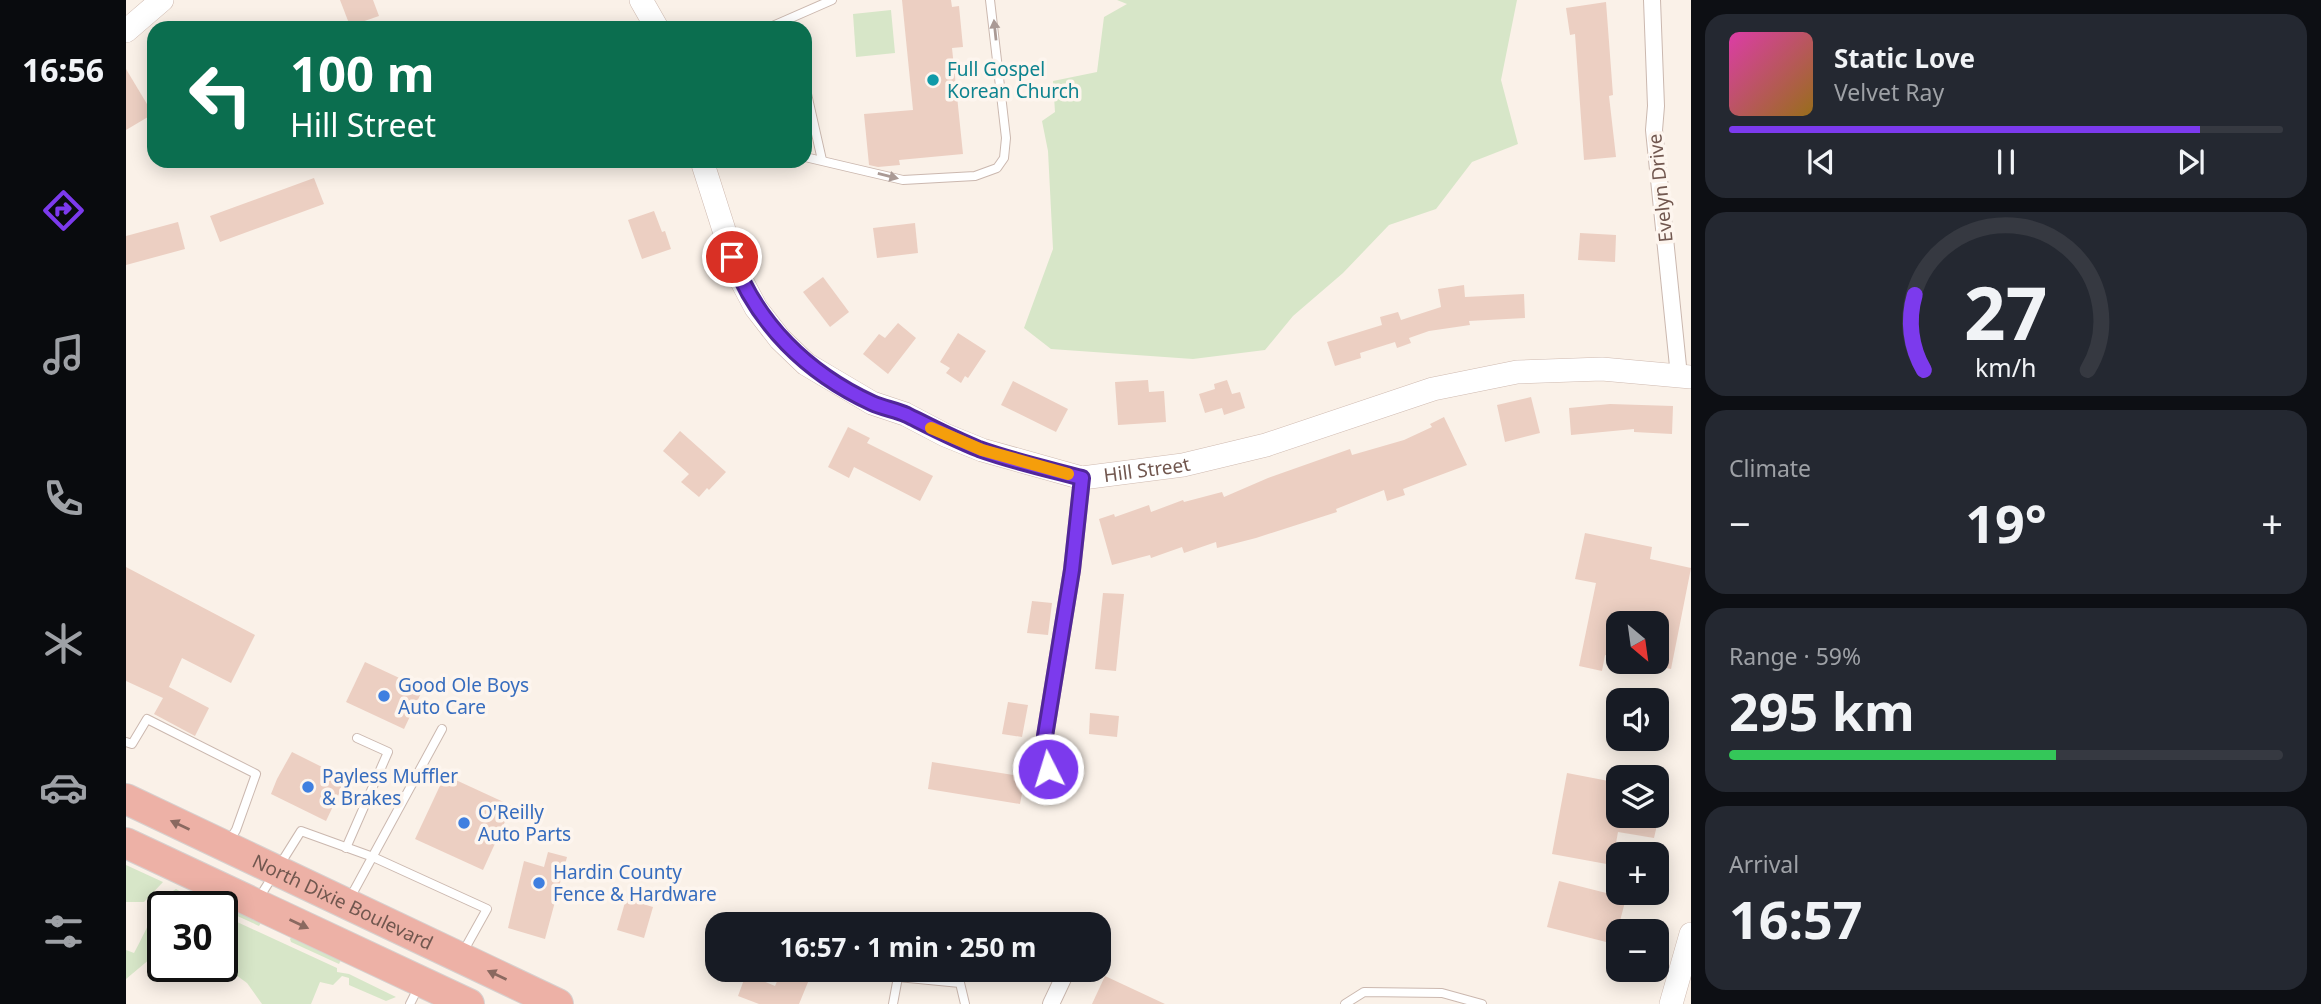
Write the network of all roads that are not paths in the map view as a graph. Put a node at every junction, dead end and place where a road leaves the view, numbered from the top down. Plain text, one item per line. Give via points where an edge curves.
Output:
1 (641, 0) edge
2 (832, 0) edge
3 (990, 0) edge
4 (1652, 0) edge
5 (152, 3) edge
6 (790, 18) junction
7 (653, 21) edge
8 (783, 21) edge
9 (791, 21) edge
10 (126, 31) edge
11 (812, 116) edge
12 (812, 158) edge
13 (822, 160) junction
14 (704, 168) edge
15 (1685, 376) edge
16 (1082, 478) junction
17 (442, 729) dead end
18 (357, 738) dead end
19 (126, 741) edge
20 (1051, 783) dead end
21 (126, 799) edge
22 (126, 843) edge
23 (226, 846) junction
24 (346, 848) junction
25 (373, 857) junction
26 (276, 870) junction
27 (255, 904) junction
28 (337, 921) junction
29 (1691, 934) edge
30 (439, 981) edge
31 (1061, 982) edge
32 (1677, 995) edge
33 (469, 1004) edge
34 (558, 1004) edge
35 (892, 1004) edge
36 (965, 1004) edge
37 (1051, 1004) edge
38 (1345, 1004) edge
39 (1482, 1004) edge

1 - 7 street
2 - 6 lane
13 -> 3 lane via 903,180 975,176 997,168 1004,158 1006,138
4 - 15 street, Evelyn Drive via 1654,130
5 - 10 street
6 - 8 lane
6 - 9 lane
11 - 13 lane
12 - 13 lane
14 - 16 street, Hill Street via 738,274 780,339 806,364 872,402 945,435
15 - 16 street, Hill Street via 1602,369 1517,372 1475,379 1266,445 1182,466
16 - 20 street via 1045,736
17 - 25 lane
18 - 24 lane via 388,752
19 - 23 lane via 132,744 147,719 256,774
23 -> 21 highway, North Dixie Boulevard
22 - 27 highway, North Dixie Boulevard
23 - 26 highway, North Dixie Boulevard
24 - 25 lane
24 - 26 lane via 301,831
25 - 28 lane
25 - 30 lane via 487,909
26 - 27 lane
26 - 28 highway, North Dixie Boulevard
27 -> 28 highway, North Dixie Boulevard
28 - 30 highway, North Dixie Boulevard
28 - 30 highway, North Dixie Boulevard
29 - 32 street
30 - 33 highway, North Dixie Boulevard
34 -> 30 highway, North Dixie Boulevard
31 - 37 street
35 - 36 lane via 898,977 960,984
38 - 39 lane via 1364,992 1442,993

